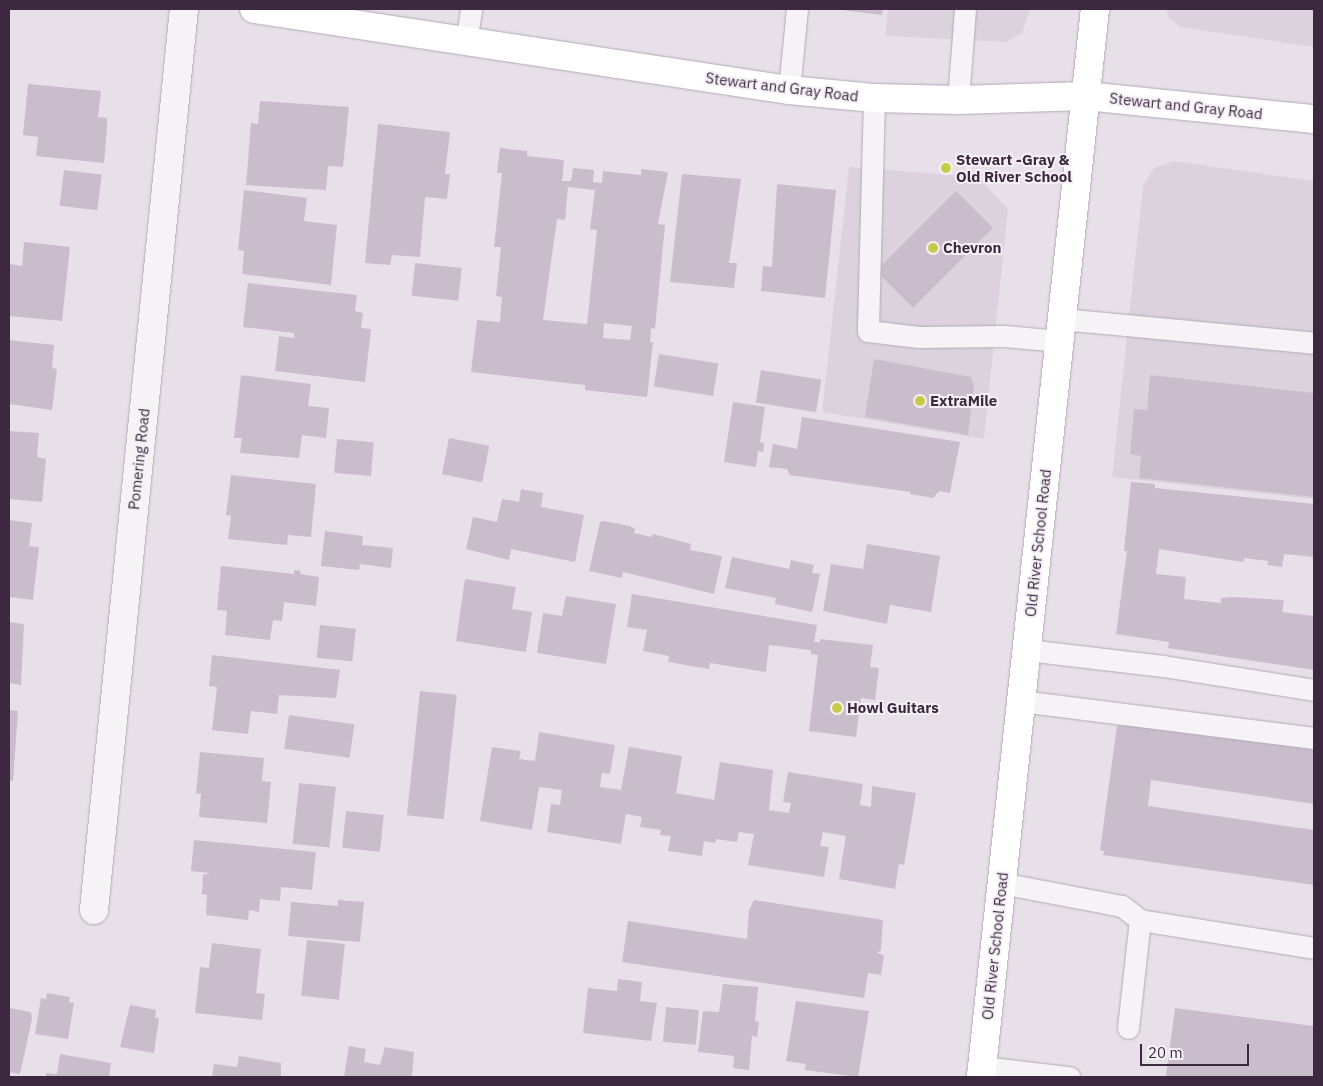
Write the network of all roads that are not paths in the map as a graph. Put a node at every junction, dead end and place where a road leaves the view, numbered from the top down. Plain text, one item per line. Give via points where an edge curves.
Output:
1 (184, 9) edge
2 (254, 9) edge
3 (471, 9) edge
4 (797, 9) edge
5 (965, 9) edge
6 (1095, 9) edge
7 (466, 42) junction
8 (789, 90) junction
9 (1086, 96) junction
10 (874, 98) junction
11 (958, 100) junction
12 (1314, 119) edge
13 (1061, 330) junction
14 (1314, 343) edge
15 (1027, 650) junction
16 (1314, 690) edge
17 (1021, 701) junction
18 (1314, 738) edge
19 (1001, 883) junction
20 (94, 910) dead end
21 (1140, 920) junction
22 (1314, 948) edge
23 (1128, 1028) dead end
24 (981, 1072) edge
25 (1069, 1077) edge

1 - 20 street, Pomering Road
2 - 7 main road, Stewart and Gray Road
3 - 7 lane
4 - 8 lane
5 - 11 lane
6 - 9 main road, Old River School Road
7 - 8 main road, Stewart and Gray Road
8 - 10 main road, Stewart and Gray Road
9 - 11 main road, Stewart and Gray Road
9 - 12 main road, Stewart and Gray Road
9 - 13 main road, Old River School Road
10 - 11 main road, Stewart and Gray Road
10 - 13 lane via 868,331 919,337 1004,336
13 - 14 lane
13 - 15 main road, Old River School Road
15 - 16 lane via 1163,666
15 - 17 main road, Old River School Road
17 - 18 lane
17 - 19 main road, Old River School Road
19 - 21 lane via 1122,906
19 - 24 main road, Old River School Road
21 - 22 lane
21 - 23 lane
24 - 25 lane

